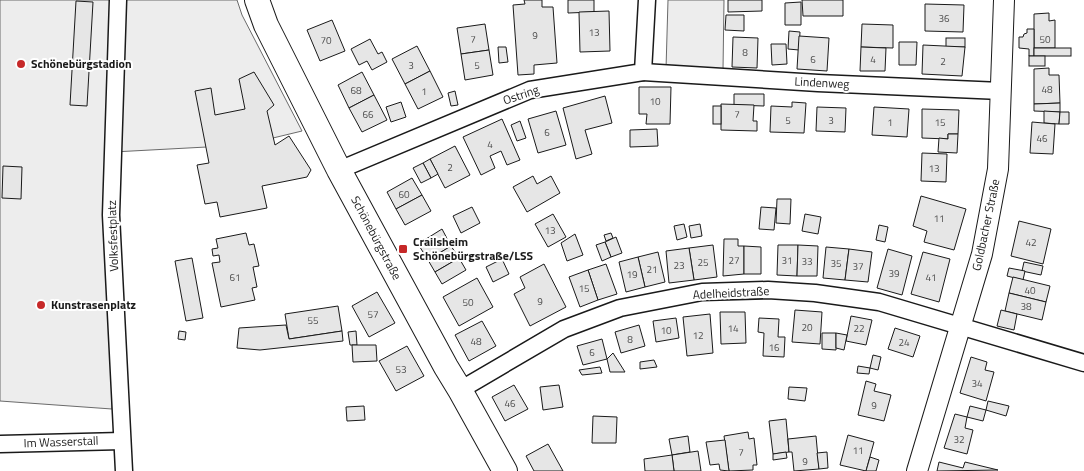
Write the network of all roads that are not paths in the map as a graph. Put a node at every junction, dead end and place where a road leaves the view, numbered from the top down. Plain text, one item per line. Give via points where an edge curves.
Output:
1 (118, 0) edge
2 (257, 0) edge
3 (647, 0) edge
4 (1004, 0) edge
5 (643, 72) junction
6 (1001, 91) junction
7 (340, 170) junction
8 (959, 327) junction
9 (1084, 363) edge
10 (460, 390) junction
11 (122, 441) junction
12 (0, 444) edge
13 (124, 471) edge
14 (505, 471) edge
15 (917, 471) edge

1 - 11 street, Volksfestplatz via 111,215
2 - 7 main road, Schönebürgstraße via 266,25
3 - 5 street
4 - 6 street, Goldbacher Straße
5 - 6 street, Lindenweg via 818,84
5 - 7 street, Ostring via 530,90
6 - 8 street, Goldbacher Straße via 998,169 982,254
7 - 10 main road, Schönebürgstraße
8 - 9 street, Adelheidstraße
8 - 10 street, Adelheidstraße via 879,302 815,292 702,292 620,308 564,328
8 - 15 street, Goldbacher Straße
10 - 14 main road, Schönebürgstraße
11 - 12 street, Im Wasserstall
11 - 13 street, Volksfestplatz

